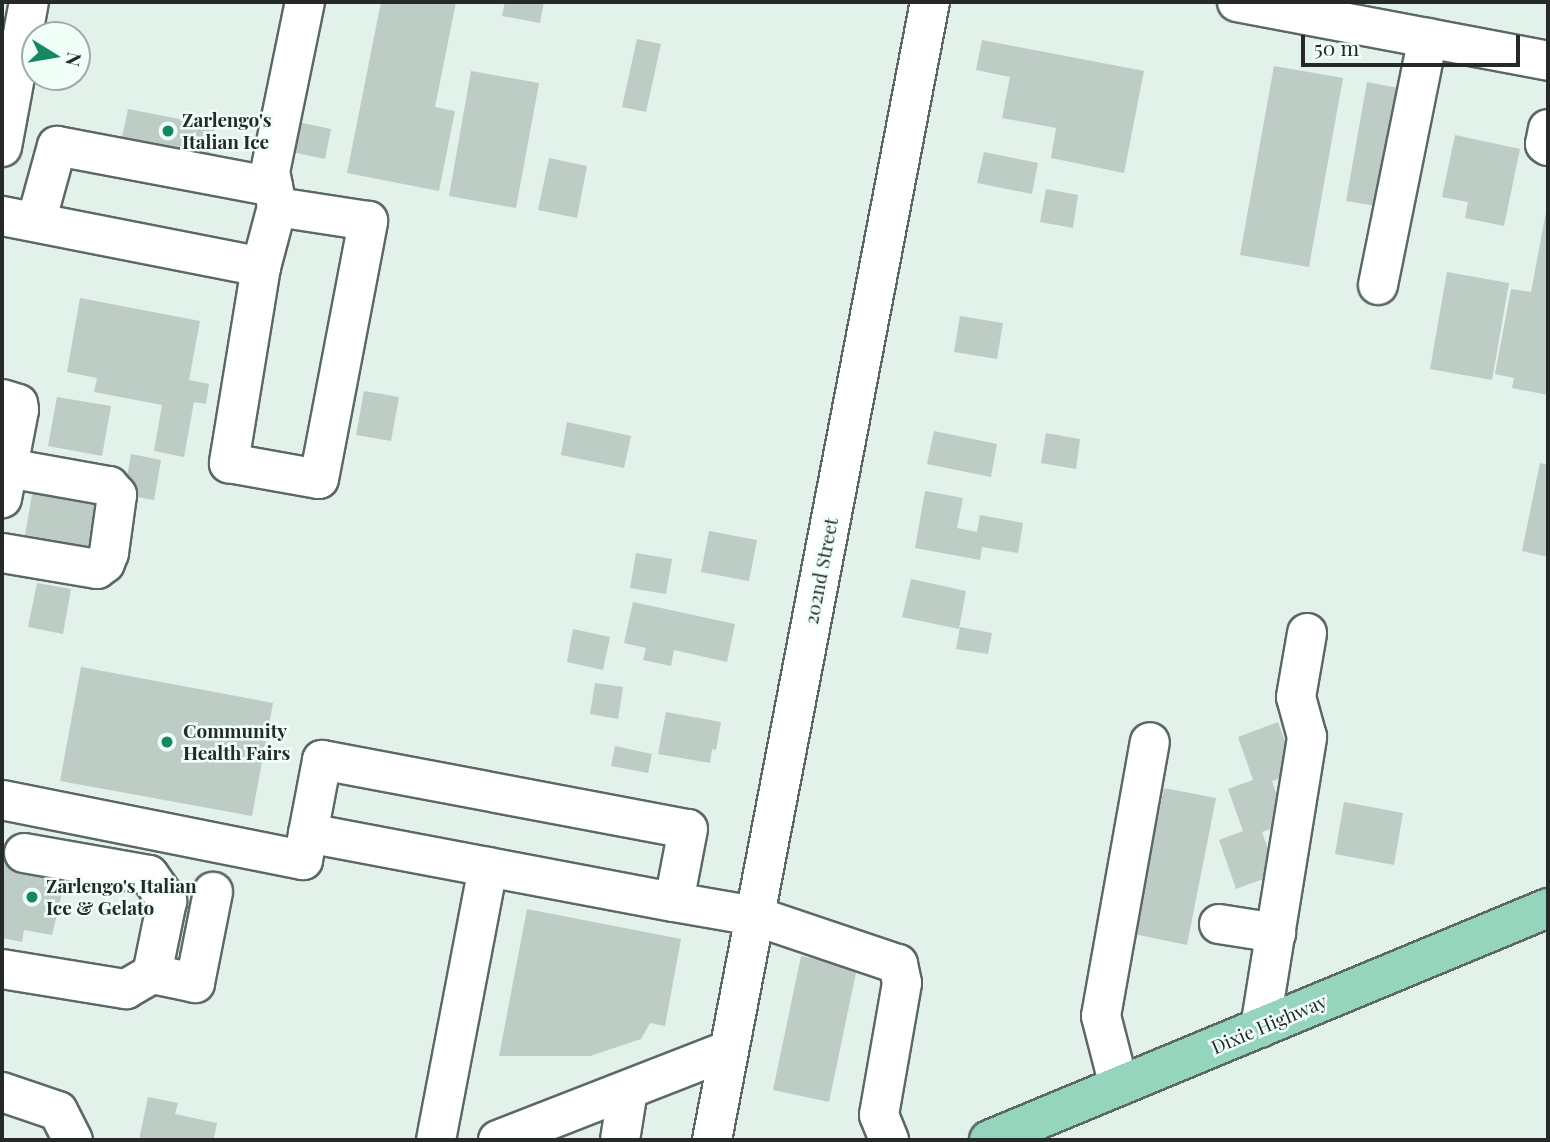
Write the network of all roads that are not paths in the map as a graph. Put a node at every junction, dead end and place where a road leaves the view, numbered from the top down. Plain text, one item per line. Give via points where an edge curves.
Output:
1 (29, 2) edge
2 (305, 2) edge
3 (930, 2) edge
4 (1237, 2) edge
5 (1428, 38) junction
6 (1548, 61) edge
7 (1548, 129) edge
8 (1548, 146) edge
9 (2, 147) edge
10 (275, 197) junction
11 (19, 219) edge
12 (261, 267) junction
13 (1378, 285) dead end
14 (2, 399) edge
15 (4, 478) edge
16 (2, 553) edge
17 (1307, 633) dead end
18 (1150, 742) dead end
19 (2, 800) edge
20 (308, 834) junction
21 (23, 853) dead end
22 (488, 867) junction
23 (213, 892) dead end
24 (674, 902) junction
25 (1548, 908) edge
26 (755, 916) junction
27 (1219, 924) dead end
28 (1276, 933) junction
29 (2, 969) edge
30 (152, 974) junction
31 (1260, 1028) junction
32 (729, 1050) junction
33 (1119, 1086) junction
34 (628, 1090) junction
35 (2, 1092) edge
36 (65, 1126) edge
37 (436, 1140) edge
38 (498, 1140) edge
39 (620, 1140) edge
40 (712, 1140) edge
41 (890, 1140) edge
42 (989, 1140) edge

1 - 9 street
2 - 10 street via 270,172
3 - 26 street, 202nd Street
4 - 5 street
5 - 6 street
5 - 13 street
7 - 8 street
10 - 11 street via 57,146
10 - 12 street
10 - 12 street via 368,221 318,479 229,463
11 - 12 street
14 - 15 street via 18,404 19,410
15 - 16 street via 109,486 117,495 109,553 97,569
17 - 28 street via 1296,697 1307,737
18 - 33 street via 1101,1016
19 - 20 street via 303,860
20 - 22 street
20 - 24 street via 322,760 688,829
21 - 30 street via 149,875 167,901
22 - 24 street
22 - 37 street
23 - 30 street via 195,983
24 - 26 street
25 - 31 main road, Dixie Highway
26 - 32 street, 202nd Street
26 - 41 street via 898,964 902,983 879,1115
27 - 28 street
28 - 31 street
29 - 30 street via 126,989
31 - 33 main road, Dixie Highway
32 - 34 street
32 - 40 street, 202nd Street
33 - 42 main road, Dixie Highway
34 - 38 street
34 - 39 street
35 - 36 street

